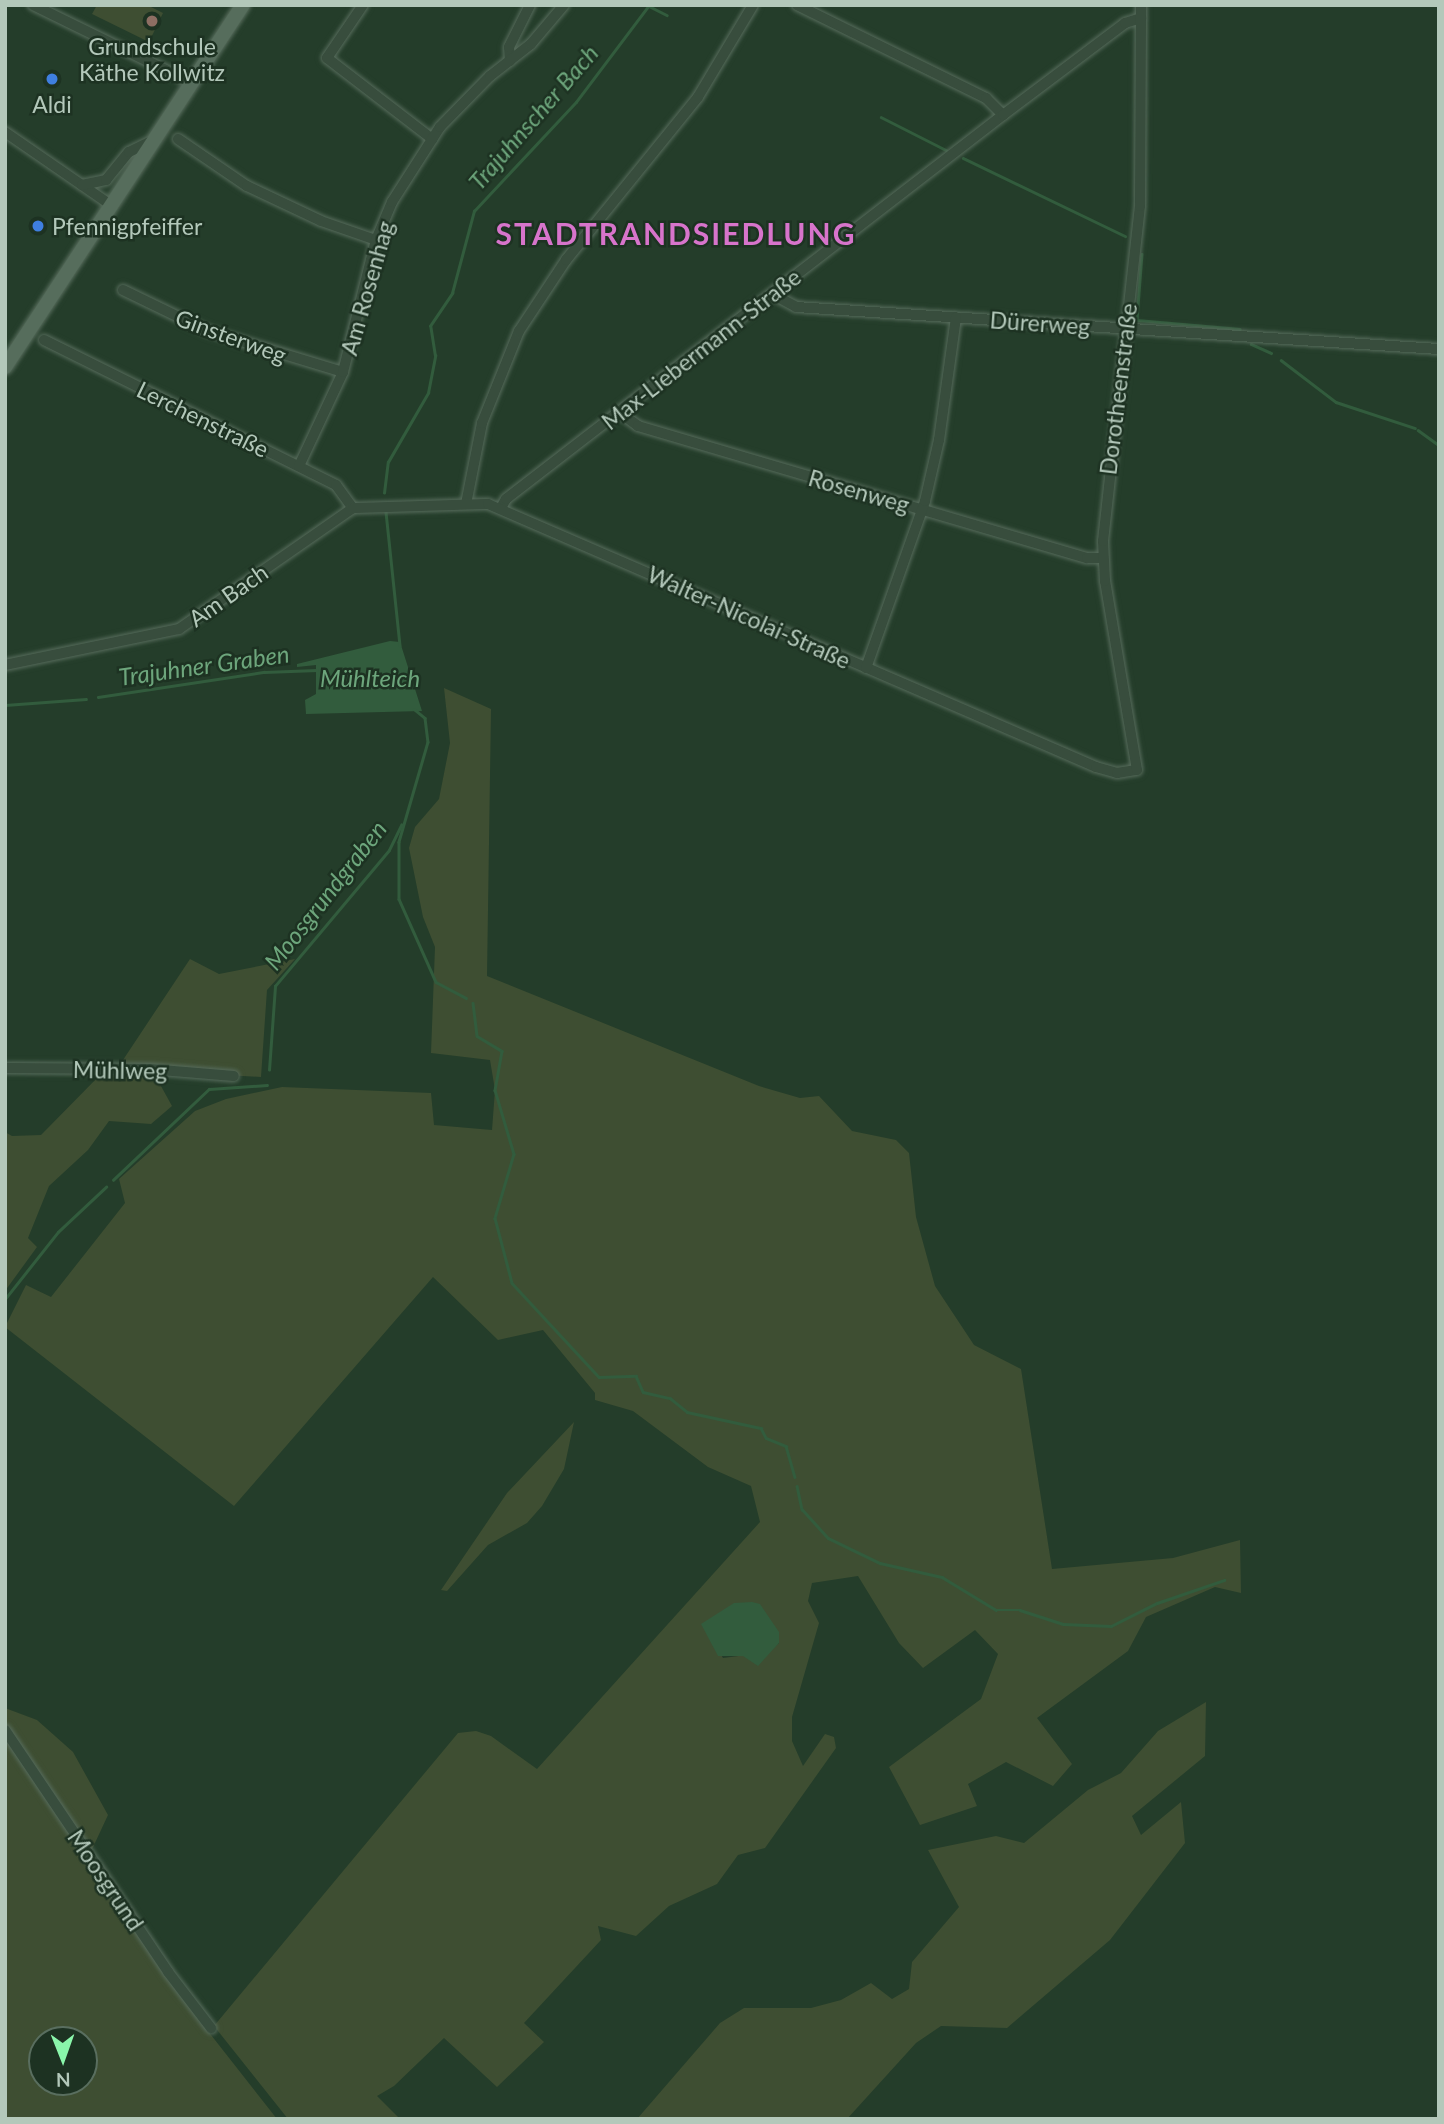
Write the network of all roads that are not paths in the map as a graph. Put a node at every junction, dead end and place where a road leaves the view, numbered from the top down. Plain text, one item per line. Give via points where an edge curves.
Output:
1 (33, 5) edge
2 (243, 5) edge
3 (363, 5) edge
4 (530, 5) edge
5 (564, 5) edge
6 (753, 5) edge
7 (797, 5) edge
8 (1141, 5) edge
9 (1141, 18) junction
10 (510, 61) junction
11 (192, 83) junction
12 (1003, 115) junction
13 (5, 132) edge
14 (178, 139) dead end
15 (432, 139) junction
16 (154, 140) junction
17 (82, 185) junction
18 (111, 205) junction
19 (376, 240) junction
20 (123, 290) dead end
21 (772, 294) junction
22 (956, 317) junction
23 (1127, 328) junction
24 (44, 340) dead end
25 (1439, 349) edge
26 (5, 367) edge
27 (343, 372) junction
28 (619, 412) junction
29 (299, 466) junction
30 (466, 504) junction
31 (353, 508) junction
32 (501, 508) junction
33 (922, 510) junction
34 (1103, 558) junction
35 (5, 665) edge
36 (866, 668) junction
37 (1137, 771) joint
38 (5, 1068) edge
39 (234, 1076) dead end
40 (5, 1730) edge
41 (211, 2028) dead end

1 - 11 street
2 - 11 main road
3 - 15 street via 327,58
4 - 10 street via 509,47
5 - 10 street, Am Rosenhag
6 - 30 street via 698,97 566,260 519,331 482,423
7 - 12 street via 986,98
8 - 9 street, Dorotheenstraße
9 - 12 street, Max-Liebermann-Straße via 1125,23
9 - 23 street, Dorotheenstraße via 1140,206
10 - 15 street, Am Rosenhag via 470,95
11 - 16 main road
12 - 21 street, Max-Liebermann-Straße
13 - 17 street
14 - 19 street via 247,186 321,221
15 - 19 street, Am Rosenhag via 392,202
16 - 17 street via 129,152 106,180
16 - 18 main road
17 - 18 street
18 - 26 main road
19 - 27 street, Am Rosenhag
20 - 27 street, Ginsterweg via 208,331
21 - 22 street, Dürerweg via 796,307
21 - 28 street, Max-Liebermann-Straße
22 - 23 street, Dürerweg
22 - 33 street via 939,440
23 - 25 street, Dürerweg
23 - 34 street, Dorotheenstraße via 1105,493
24 - 29 street, Lerchenstraße
27 - 29 street, Am Rosenhag
28 - 32 street, Max-Liebermann-Straße via 506,499
28 - 33 street, Rosenweg via 638,426
29 - 31 street, Lerchenstraße via 336,485
30 - 31 street, Walter-Nicolai-Straße
30 - 32 street, Walter-Nicolai-Straße
31 - 35 street, Am Bach via 179,629
32 - 36 street, Walter-Nicolai-Straße
33 - 34 street, Rosenweg via 1087,558
33 - 36 street
34 - 37 street, Dorotheenstraße
36 - 37 street, Walter-Nicolai-Straße via 1096,767 1117,773
38 - 39 street, Mühlweg
40 - 41 street, Moosgrund via 168,1972

